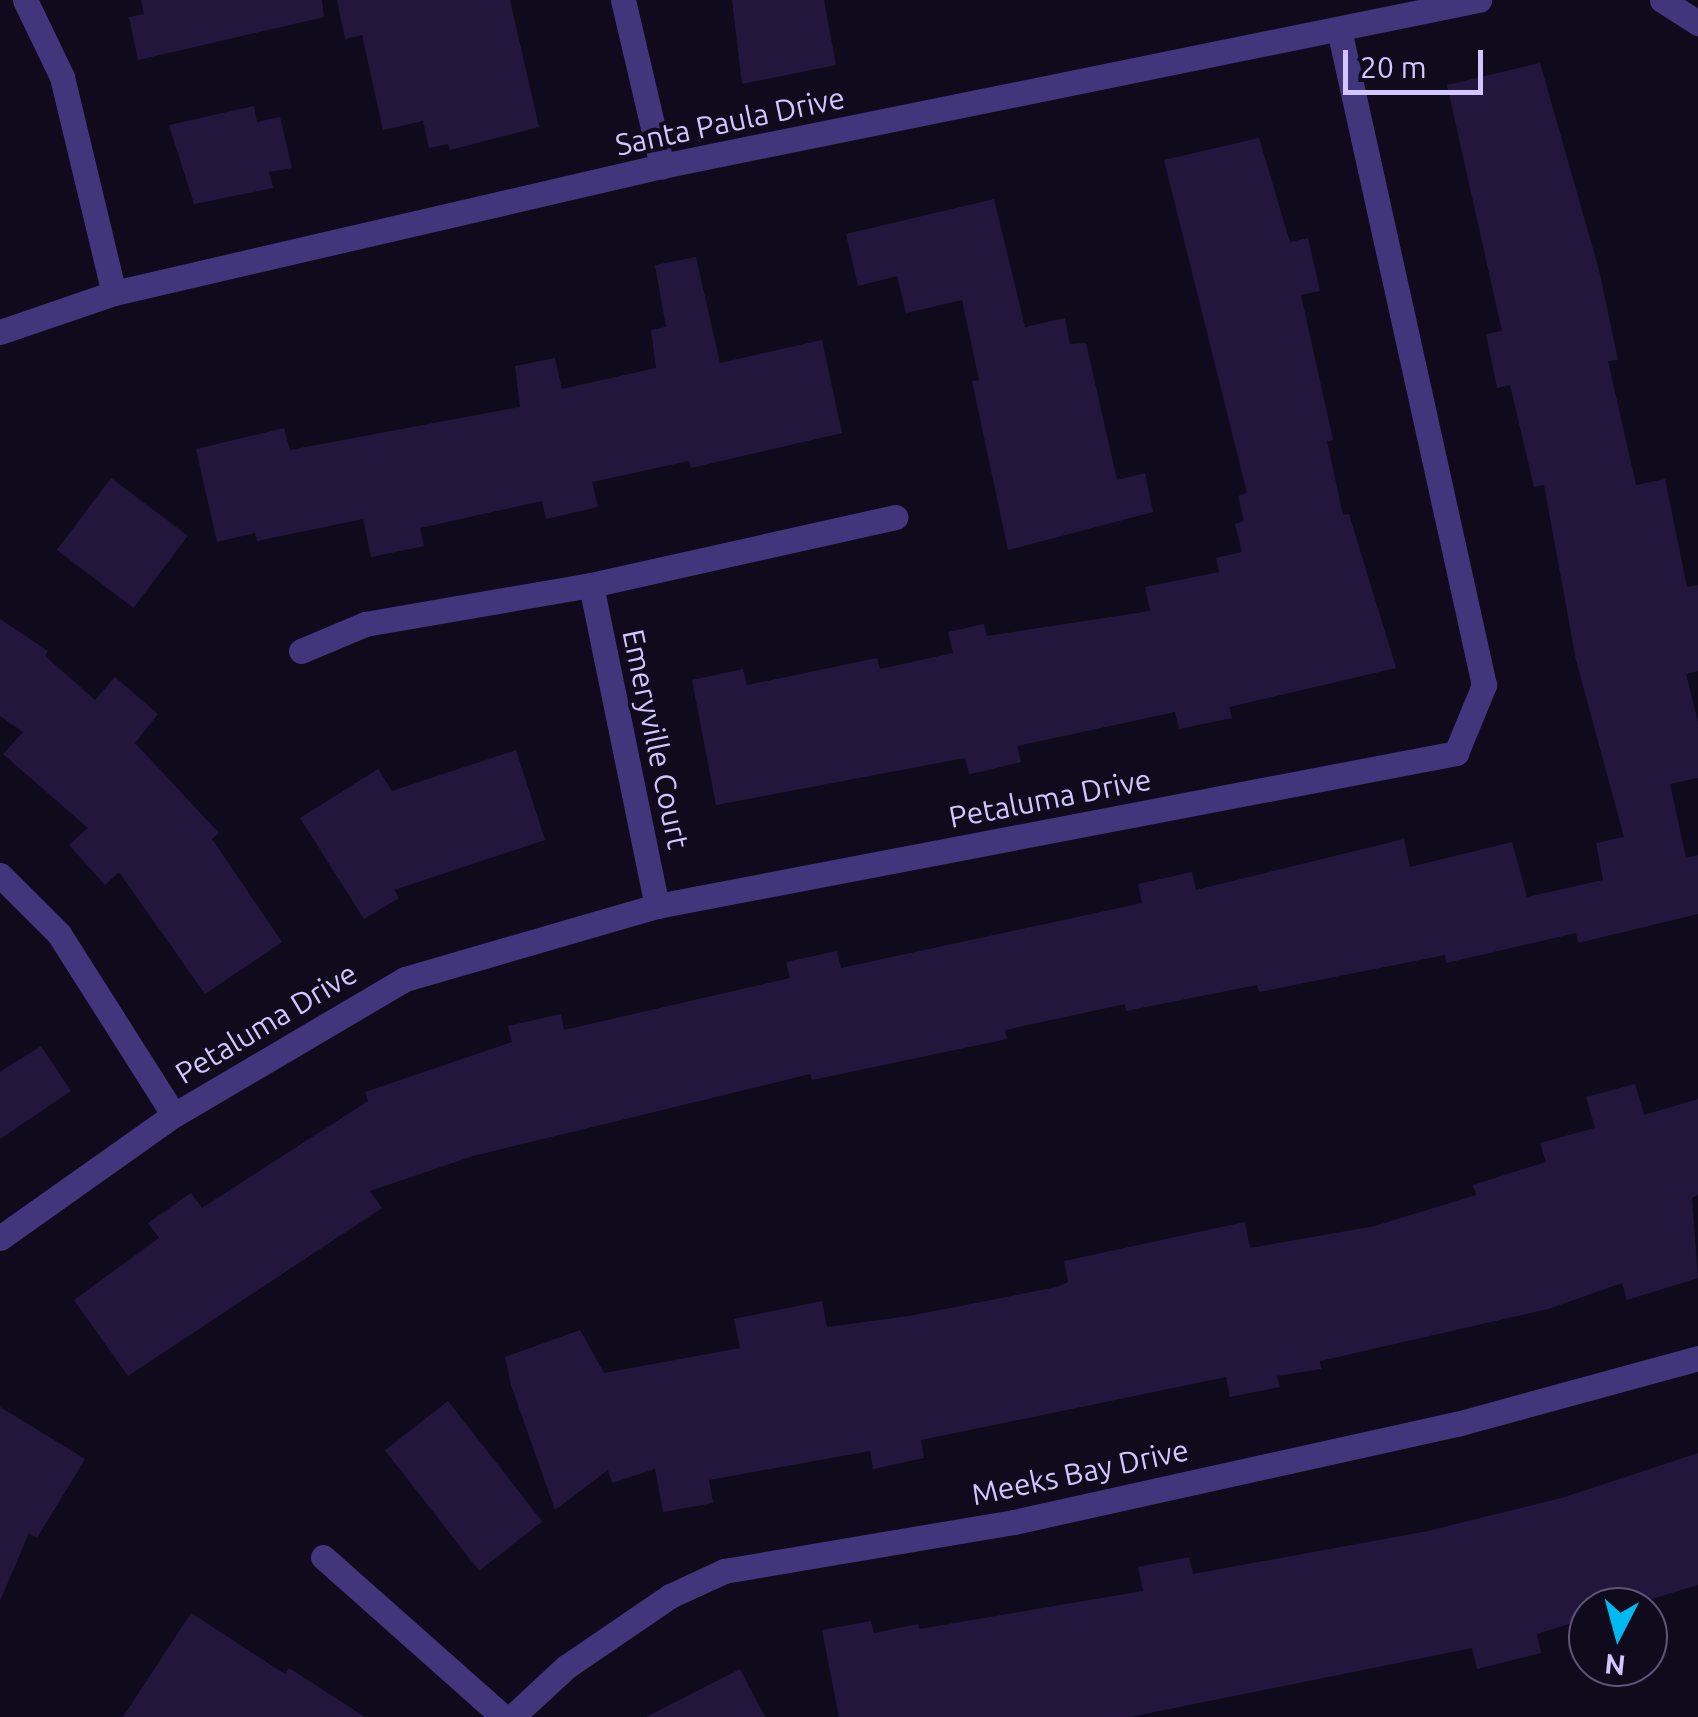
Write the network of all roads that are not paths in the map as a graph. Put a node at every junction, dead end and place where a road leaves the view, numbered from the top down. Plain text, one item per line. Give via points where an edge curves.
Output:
1 (25, 0) edge
2 (623, 0) edge
3 (1480, 0) edge
4 (1662, 0) edge
5 (1698, 23) edge
6 (1340, 34) junction
7 (662, 166) junction
8 (114, 294) junction
9 (0, 332) edge
10 (896, 517) dead end
11 (591, 584) junction
12 (302, 651) dead end
13 (0, 875) edge
14 (657, 906) junction
15 (174, 1116) junction
16 (0, 1238) edge
17 (1698, 1358) edge
18 (323, 1557) dead end
19 (503, 1717) edge
20 (512, 1717) edge

1 - 8 street via 62,77
2 - 7 street
3 - 6 street, Santa Paula Drive
4 - 5 street
6 - 7 street, Santa Paula Drive
6 - 14 street, Petaluma Drive via 1484,685 1456,753
7 - 8 street, Santa Paula Drive
8 - 9 street, Santa Paula Drive
10 - 11 street
11 - 12 street via 366,624
11 - 14 street, Emeryville Court
13 - 15 street via 59,934
14 - 15 street, Petaluma Drive via 405,979
15 - 16 street, Petaluma Drive
17 - 20 street, Meeks Bay Drive via 1456,1424 1050,1514 724,1570 670,1596 566,1667
18 - 19 street

